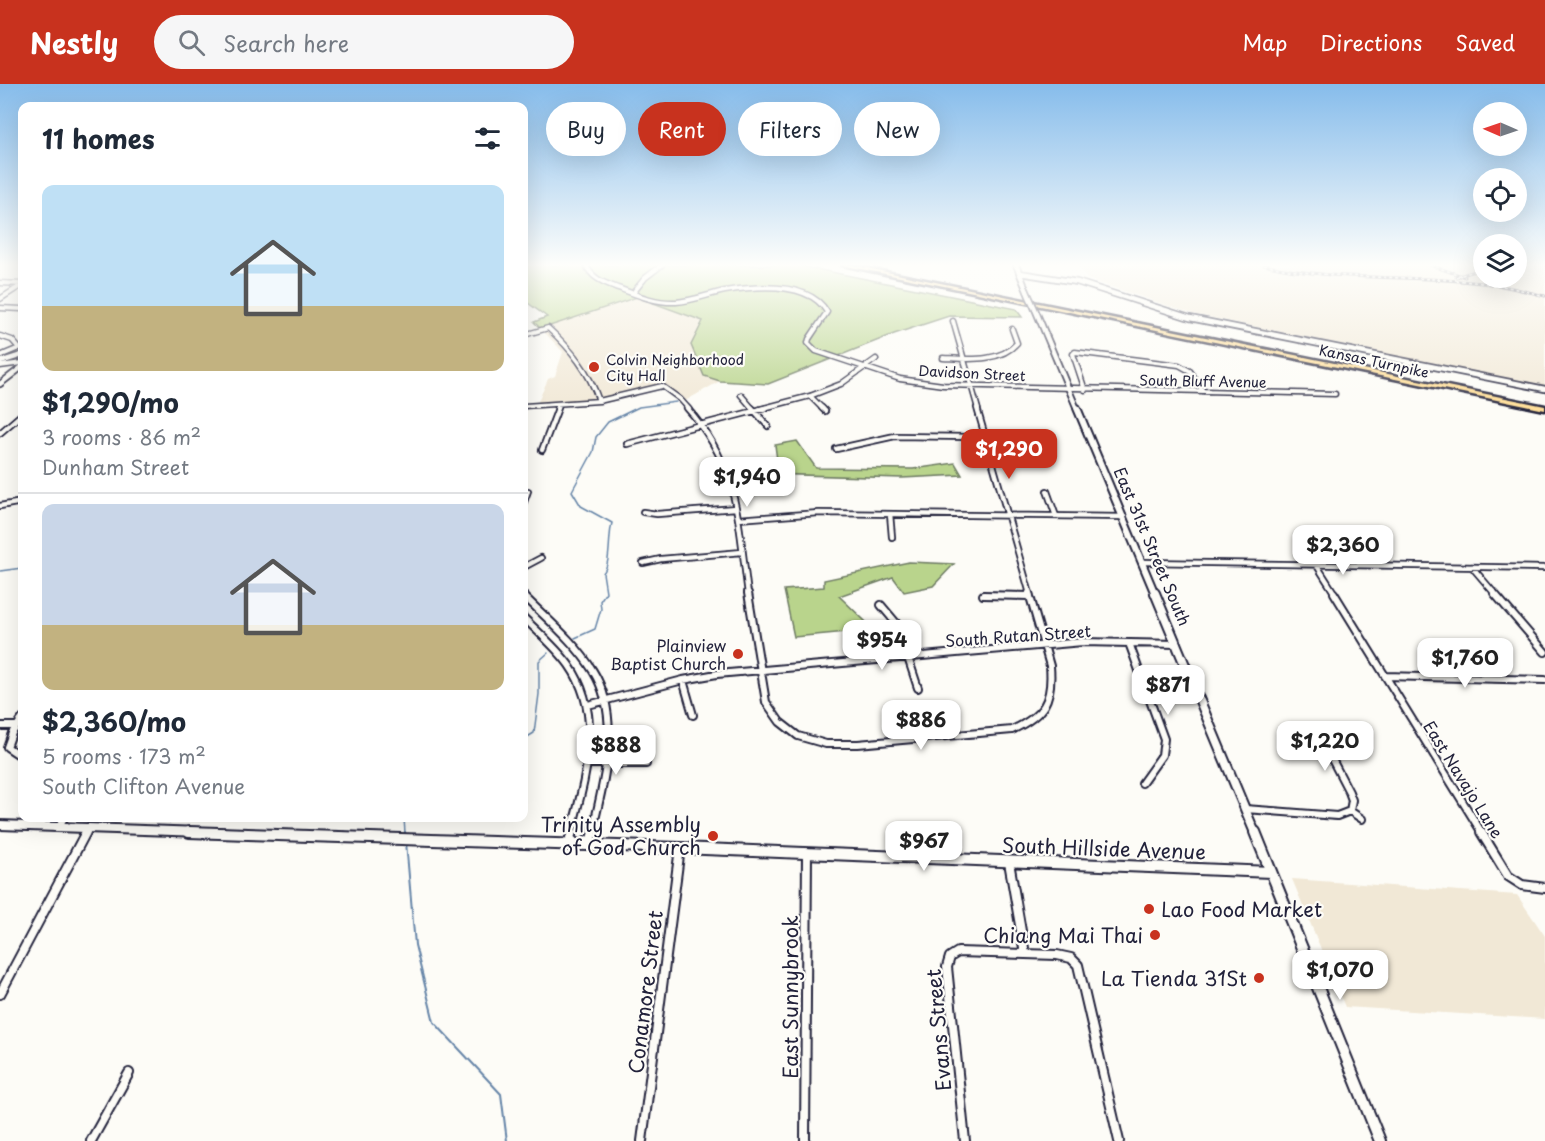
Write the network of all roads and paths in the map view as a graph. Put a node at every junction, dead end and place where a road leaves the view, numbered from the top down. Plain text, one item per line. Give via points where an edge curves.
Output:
1 (826, 314) edge
2 (1037, 314) edge
3 (1087, 314) edge
4 (1094, 314) edge
5 (1178, 314) edge
6 (953, 321) dead end
7 (1012, 329) dead end
8 (528, 333) edge
9 (0, 336) edge
10 (808, 343) joint
11 (18, 347) edge
12 (18, 355) edge
13 (943, 358) dead end
14 (876, 359) dead end
15 (964, 359) junction
16 (0, 361) edge
17 (18, 366) edge
18 (864, 368) junction
19 (18, 370) edge
20 (0, 384) edge
21 (662, 386) joint
22 (972, 386) junction
23 (1070, 389) junction
24 (1545, 389) edge
25 (1086, 390) junction
26 (1203, 391) junction
27 (1335, 393) dead end
28 (741, 395) dead end
29 (810, 396) junction
30 (599, 401) junction
31 (559, 405) junction
32 (528, 406) edge
33 (1545, 408) edge
34 (755, 410) junction
35 (825, 411) dead end
36 (18, 417) edge
37 (702, 424) junction
38 (768, 426) dead end
39 (0, 433) edge
40 (985, 437) junction
41 (1041, 438) dead end
42 (627, 444) dead end
43 (836, 449) dead end
44 (542, 450) dead end
45 (1047, 491) dead end
46 (18, 503) edge
47 (0, 506) edge
48 (736, 507) junction
49 (643, 512) dead end
50 (890, 514) junction
51 (1007, 516) junction
52 (1056, 516) junction
53 (1124, 517) junction
54 (738, 519) junction
55 (892, 537) dead end
56 (742, 552) junction
57 (541, 558) dead end
58 (1142, 562) junction
59 (643, 564) dead end
60 (1316, 564) junction
61 (528, 565) edge
62 (1472, 567) junction
63 (1545, 568) edge
64 (983, 595) dead end
65 (1030, 596) junction
66 (528, 600) edge
67 (881, 605) dead end
68 (528, 622) edge
69 (1129, 643) junction
70 (1177, 644) junction
71 (1044, 645) junction
72 (1545, 652) edge
73 (908, 657) junction
74 (759, 670) junction
75 (1385, 676) junction
76 (683, 680) junction
77 (1545, 680) edge
78 (918, 688) dead end
79 (606, 700) junction
80 (588, 705) junction
81 (693, 715) dead end
82 (0, 726) edge
83 (17, 726) joint
84 (1326, 738) dead end
85 (18, 754) edge
86 (587, 764) junction
87 (607, 764) junction
88 (646, 764) dead end
89 (1142, 783) dead end
90 (1245, 809) junction
91 (1350, 811) junction
92 (1362, 819) dead end
93 (61, 822) edge
94 (0, 825) edge
95 (58, 827) junction
96 (88, 828) junction
97 (578, 846) junction
98 (680, 848) junction
99 (807, 853) junction
100 (1009, 862) junction
101 (1271, 872) junction
102 (1545, 888) edge
103 (1025, 954) junction
104 (0, 994) edge
105 (129, 1073) dead end
106 (91, 1141) edge
107 (642, 1141) edge
108 (805, 1141) edge
109 (965, 1141) edge
110 (1119, 1141) edge
111 (1380, 1141) edge

1 - 10 street
2 - 23 street, East 31st Street South, bridge
3 - 33 highway, Kansas Turnpike
4 - 33 highway, Kansas Turnpike
5 - 24 street
6 - 15 street
7 - 15 street via 1017,346 987,357
8 - 30 street via 548,328 583,364
9 - 11 street
10 - 18 street via 816,351
12 - 16 street
13 - 15 street
14 - 18 street
15 - 22 street
16 - 17 street
18 - 22 street, Davidson Street via 921,383
18 - 29 street via 841,384
19 - 20 street
21 - 30 street
21 - 37 street
22 - 23 street, Davidson Street
22 - 40 street
23 - 25 street, South Bluff Avenue
23 - 53 street, East 31st Street South
25 - 26 street, South Bluff Avenue
25 - 26 street via 1075,352 1179,365 1190,371
26 - 27 street, South Bluff Avenue
28 - 34 street
29 - 34 street
29 - 35 street
30 - 31 street
31 - 32 street
31 - 44 street
34 - 37 street
34 - 38 street
36 - 39 street
37 - 42 street
37 - 48 street via 718,448
40 - 41 street
40 - 43 street via 895,436
40 - 51 street
45 - 52 street
46 - 47 street
48 - 49 street
48 - 54 street
50 - 51 street
50 - 54 street via 814,513
50 - 55 street
51 - 52 street
51 - 65 street
52 - 53 street
53 - 58 street, East 31st Street South
54 - 56 street
56 - 59 street
56 - 74 street
57 - 61 street
58 - 60 street
58 - 70 street, East 31st Street South
60 - 62 street
60 - 75 street, East Navajo Lane
62 - 63 street
62 - 72 street
64 - 65 street
65 - 71 street
66 - 79 street via 580,652
67 - 73 street via 897,624
68 - 80 street via 570,666
69 - 70 street, South Rutan Street
69 - 71 street, South Rutan Street
69 - 89 street via 1164,739 1162,755
70 - 90 street, East 31st Street South
71 - 73 street, South Rutan Street
71 - 74 street via 1052,681 1045,707 1022,726 987,734 826,744 798,736 780,722 766,702
73 - 74 street, South Rutan Street
73 - 78 street
74 - 76 street, South Rutan Street
75 - 77 street
75 - 102 street, East Navajo Lane via 1508,876 1517,883
76 - 79 street, South Rutan Street
76 - 81 street
79 - 80 street, South Rutan Street
79 - 87 street
80 - 86 street via 591,729
82 - 83 street
83 - 85 street via 7,747
84 - 91 street via 1325,746 1352,800
86 - 87 street
86 - 97 street via 570,838
87 - 88 street
87 - 97 street via 591,839
90 - 91 street via 1337,816
90 - 101 street, East 31st Street South
91 - 92 street
93 - 95 street
94 - 95 street, South Hillside Avenue
95 - 96 street, South Hillside Avenue
96 - 97 street, South Hillside Avenue
96 - 104 street
97 - 98 street, South Hillside Avenue
98 - 99 street, South Hillside Avenue
98 - 107 street, Conamore Street
99 - 100 street, South Hillside Avenue
99 - 108 street, East Sunnybrook
100 - 101 street, South Hillside Avenue
100 - 103 street
101 - 111 street, East 31st Street South
103 - 109 street, Evans Street via 958,952 947,959
103 - 110 street via 1071,957 1078,965
105 - 106 street

